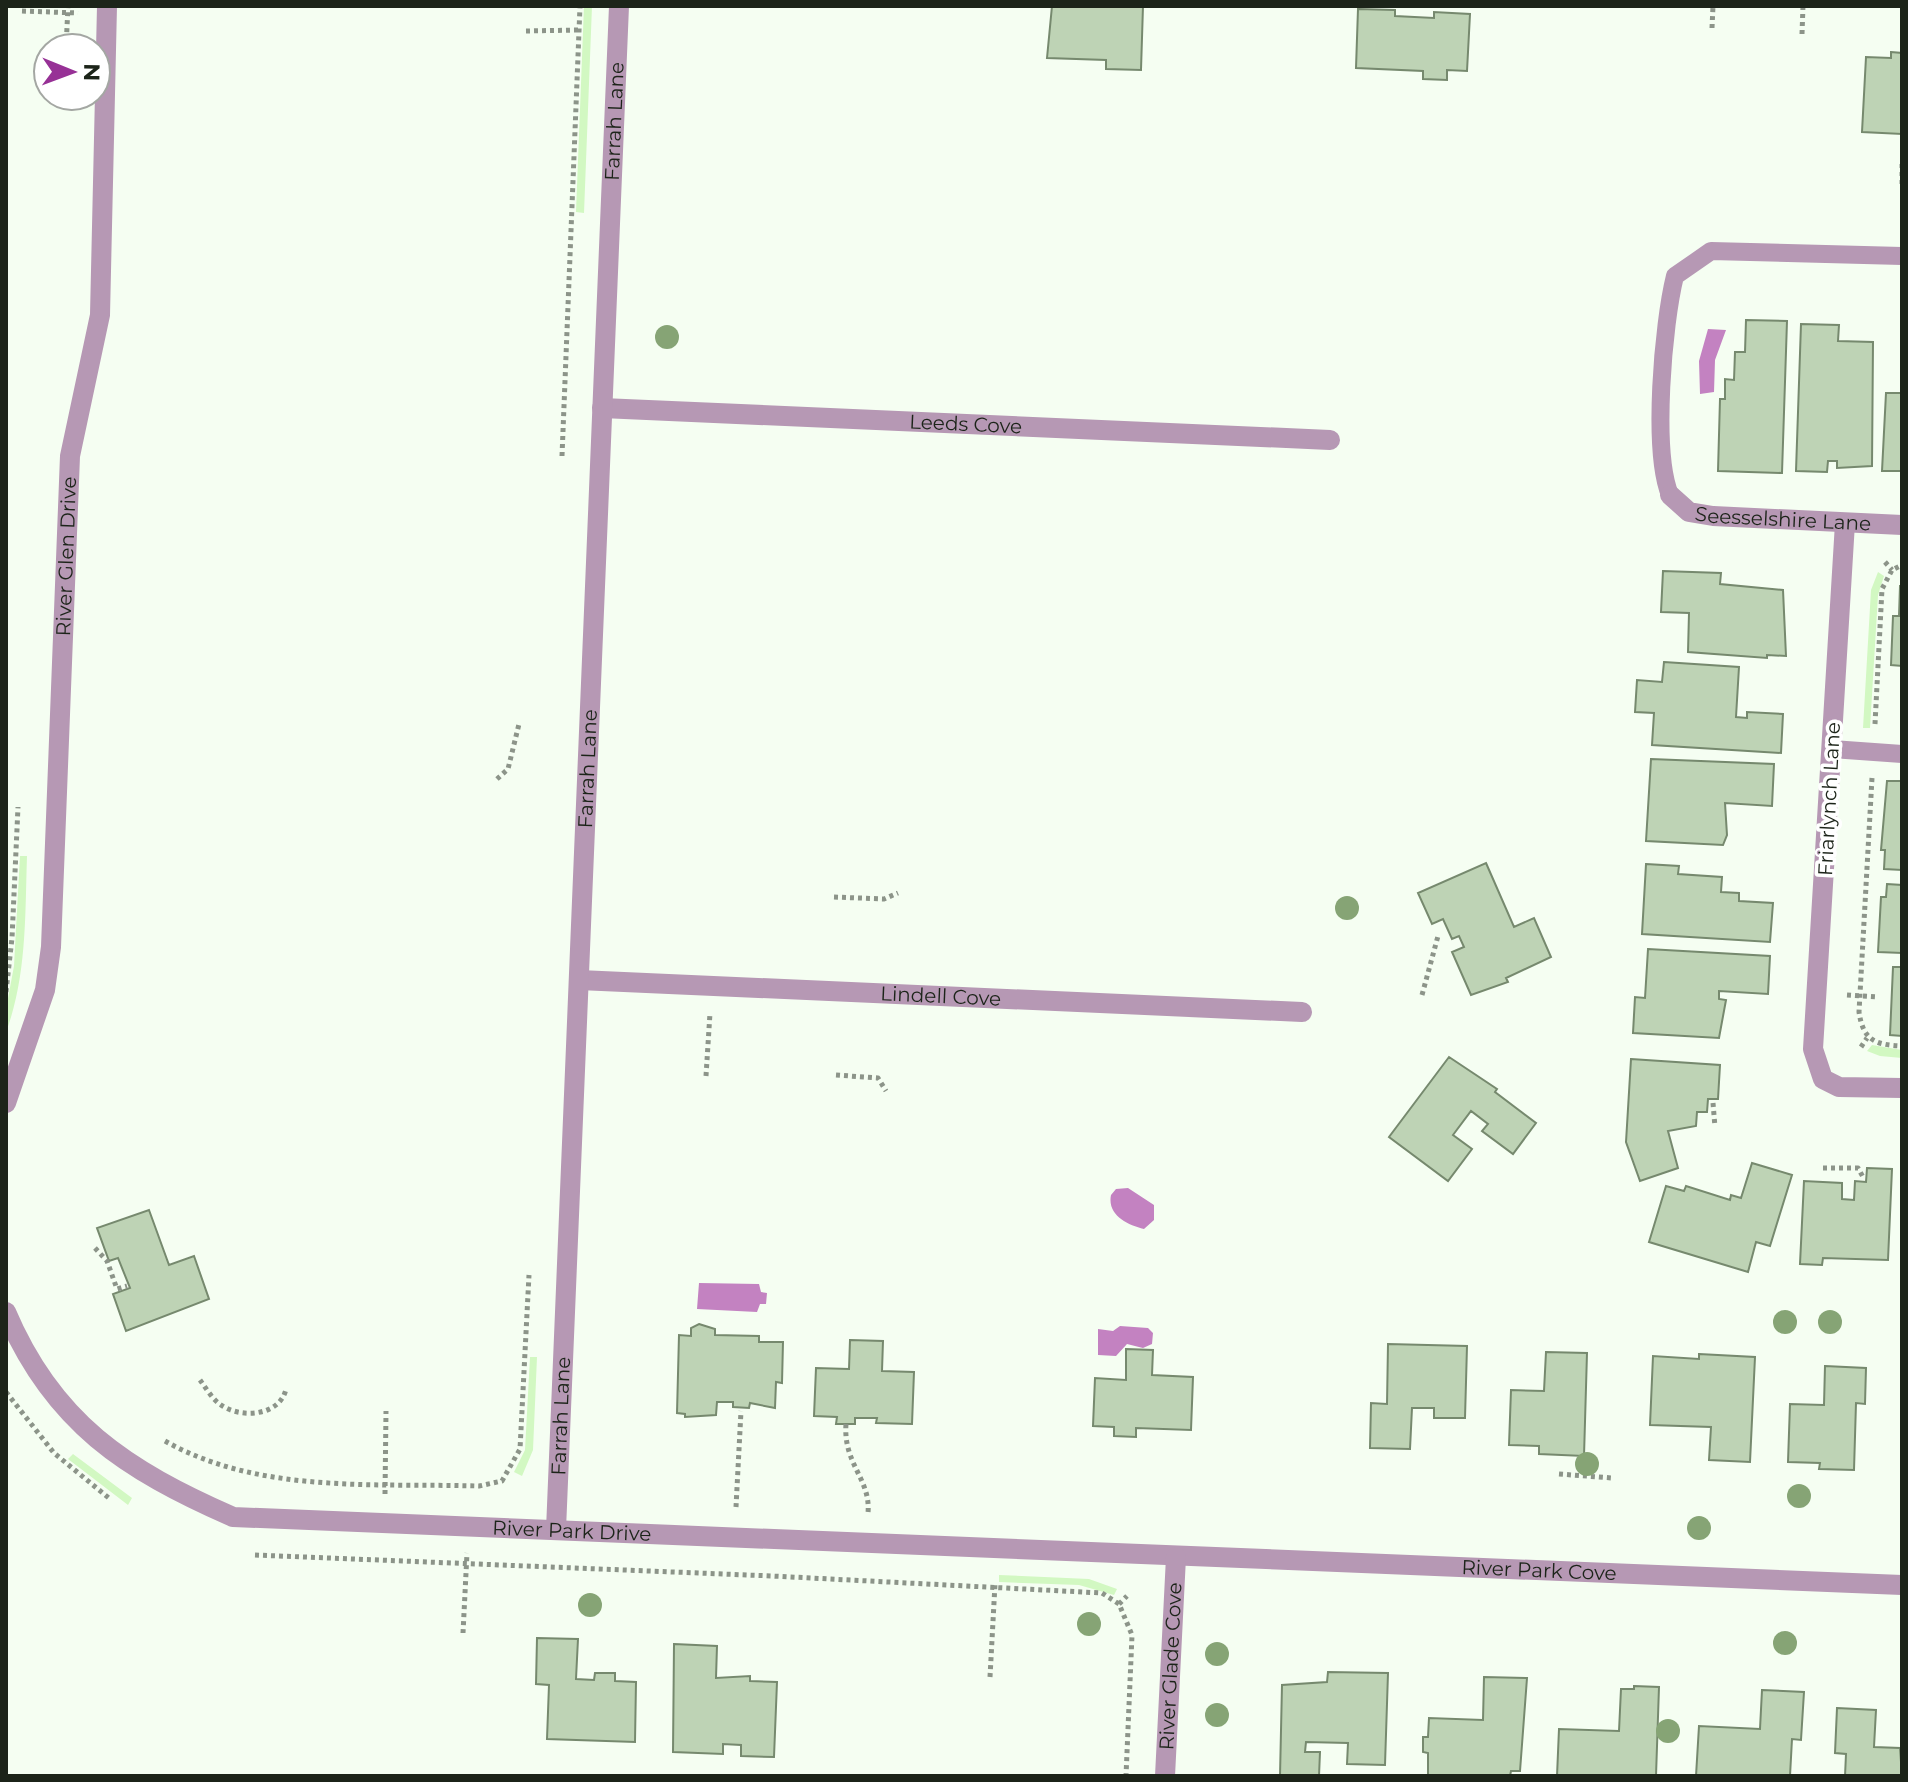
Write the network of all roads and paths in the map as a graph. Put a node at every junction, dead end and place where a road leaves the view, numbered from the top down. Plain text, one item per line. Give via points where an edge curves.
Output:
1 (107, 6) edge
2 (580, 6) edge
3 (619, 6) edge
4 (1713, 6) edge
5 (1803, 6) edge
6 (68, 9) edge
7 (22, 11) dead end
8 (79, 13) dead end
9 (1712, 28) dead end
10 (579, 30) junction
11 (526, 31) dead end
12 (67, 32) edge
13 (1802, 34) dead end
14 (1902, 164) edge
15 (1902, 184) edge
16 (1902, 256) edge
17 (602, 408) junction
18 (1330, 440) dead end
19 (562, 456) dead end
20 (1670, 495) joint
21 (1845, 523) junction
22 (1902, 525) edge
23 (1885, 562) dead end
24 (1902, 565) edge
25 (1892, 570) junction
26 (519, 724) dead end
27 (1832, 749) junction
28 (1873, 752) junction
29 (1902, 754) edge
30 (497, 779) dead end
31 (18, 807) dead end
32 (898, 893) dead end
33 (834, 897) dead end
34 (1438, 936) dead end
35 (579, 980) junction
36 (6, 992) edge
37 (1422, 995) dead end
38 (1847, 995) dead end
39 (1860, 996) junction
40 (1878, 997) dead end
41 (1302, 1012) dead end
42 (710, 1013) dead end
43 (1867, 1038) junction
44 (1902, 1046) edge
45 (1861, 1047) dead end
46 (836, 1075) dead end
47 (706, 1076) dead end
48 (1902, 1088) edge
49 (886, 1091) dead end
50 (6, 1103) edge
51 (1713, 1103) dead end
52 (1715, 1127) dead end
53 (1823, 1168) dead end
54 (1863, 1177) dead end
55 (95, 1248) dead end
56 (529, 1275) dead end
57 (127, 1286) dead end
58 (6, 1312) edge
59 (200, 1380) dead end
60 (286, 1389) dead end
61 (6, 1392) edge
62 (386, 1411) dead end
63 (741, 1411) dead end
64 (846, 1424) dead end
65 (165, 1441) dead end
66 (1559, 1474) dead end
67 (1612, 1478) dead end
68 (385, 1483) junction
69 (385, 1494) dead end
70 (110, 1499) dead end
71 (736, 1507) dead end
72 (868, 1513) dead end
73 (556, 1530) junction
74 (467, 1552) dead end
75 (255, 1555) dead end
76 (1176, 1557) junction
77 (467, 1564) junction
78 (995, 1575) dead end
79 (1902, 1585) edge
80 (994, 1586) junction
81 (1127, 1596) dead end
82 (1119, 1604) junction
83 (463, 1633) dead end
84 (990, 1677) dead end
85 (1126, 1776) edge
86 (1165, 1776) edge

1 - 50 street, River Glen Drive via 100,315 70,456 51,947 45,990
2 - 10 path
3 - 17 street, Farrah Lane
4 - 9 path
5 - 13 path
6 - 7 path
6 - 8 path
6 - 12 path
10 - 11 path
10 - 19 path
14 - 15 path
16 - 20 lane via 1711,251 1675,276 1668,303 1659,455
17 - 18 street, Leeds Cove
17 - 35 street, Farrah Lane
20 - 21 street, Seesselshire Lane via 1689,512 1713,516
21 - 22 street, Seesselshire Lane
21 - 27 street, Friarlynch Lane
23 - 25 path
24 - 25 path
25 - 28 path via 1882,589
26 - 30 path via 508,769
27 - 28 lane
27 - 48 street, Friarlynch Lane via 1813,1049 1820,1074 1839,1087
28 - 29 lane
28 - 39 path
31 - 36 path
32 - 33 path via 884,899
34 - 37 path
35 - 41 street, Lindell Cove
35 - 73 street, Farrah Lane
38 - 39 path
39 - 40 path
39 - 43 path via 1861,1029
42 - 47 path
43 - 44 path
43 - 45 path
46 - 49 path via 878,1078
51 - 52 path
53 - 54 path via 1858,1168
55 - 57 path via 107,1261 117,1289
56 - 68 path via 520,1449 509,1473 502,1481 479,1486
58 - 73 street, River Park Drive via 27,1357 105,1449 174,1491 233,1517
59 - 60 path via 218,1404 242,1412 271,1409 284,1399
61 - 70 path via 54,1453
62 - 68 path
63 - 71 path
64 - 72 path via 846,1449 864,1486
65 - 68 path via 191,1456 254,1476
66 - 67 path
68 - 69 path
73 - 76 street, River Park Drive
74 - 77 path
75 - 77 path
76 - 79 street, River Park Cove
76 - 86 street, River Glade Cove
77 - 80 path
77 - 83 path
78 - 80 path
80 - 82 path via 1089,1591
80 - 84 path
81 - 82 path
82 - 85 path via 1132,1635

